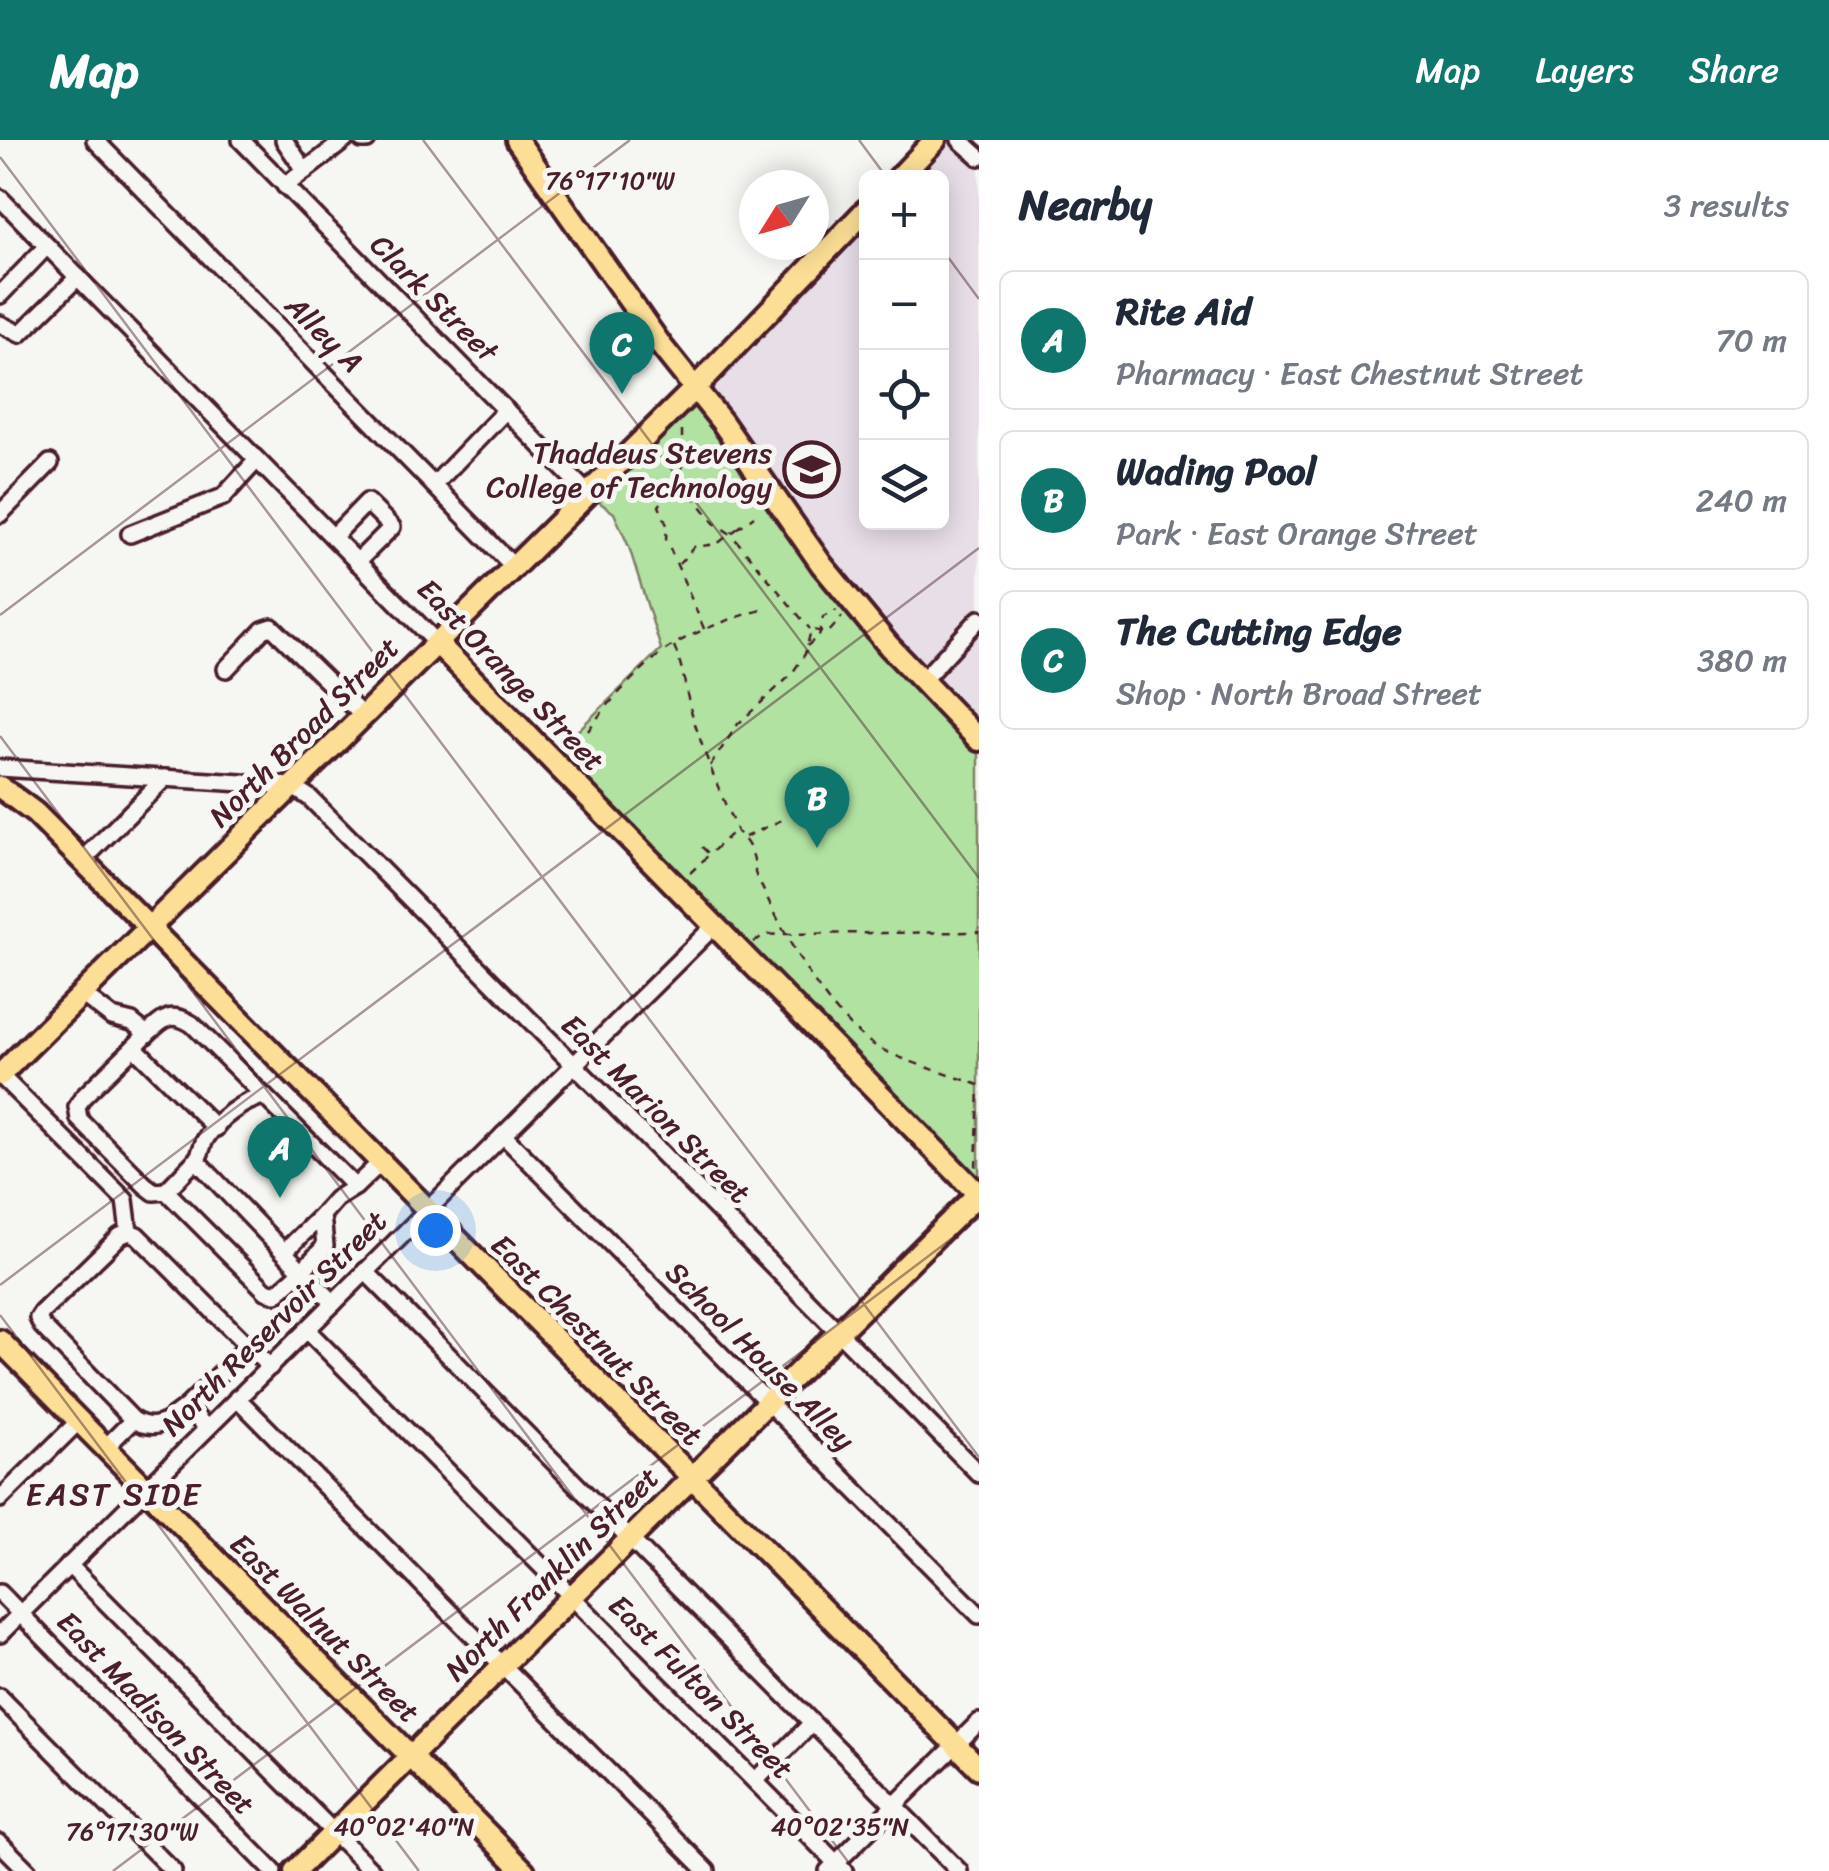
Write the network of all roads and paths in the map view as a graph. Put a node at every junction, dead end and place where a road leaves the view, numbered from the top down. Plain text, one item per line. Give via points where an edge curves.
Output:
1 (94, 140) edge
2 (240, 140) edge
3 (284, 140) edge
4 (346, 140) edge
5 (517, 140) edge
6 (935, 140) edge
7 (960, 140) edge
8 (979, 157) edge
9 (305, 170) junction
10 (907, 170) edge
11 (285, 186) junction
12 (0, 198) edge
13 (859, 217) edge
14 (48, 246) junction
15 (78, 278) junction
16 (0, 295) edge
17 (0, 324) edge
18 (694, 389) junction
19 (506, 410) junction
20 (682, 430) dead end
21 (257, 460) junction
22 (50, 462) dead end
23 (680, 480) junction
24 (434, 485) junction
25 (588, 494) junction
26 (0, 514) edge
27 (754, 516) dead end
28 (130, 534) dead end
29 (731, 534) junction
30 (333, 537) junction
31 (357, 562) junction
32 (678, 566) junction
33 (514, 567) junction
34 (852, 604) junction
35 (766, 608) dead end
36 (979, 620) edge
37 (812, 630) junction
38 (820, 630) junction
39 (705, 632) junction
40 (437, 643) junction
41 (674, 646) junction
42 (807, 646) junction
43 (226, 669) dead end
44 (921, 682) junction
45 (364, 716) junction
46 (588, 731) dead end
47 (979, 740) edge
48 (702, 746) junction
49 (718, 751) junction
50 (710, 766) junction
51 (0, 768) edge
52 (165, 778) junction
53 (292, 786) junction
54 (0, 787) edge
55 (784, 819) dead end
56 (736, 829) junction
57 (744, 838) junction
58 (702, 847) dead end
59 (710, 855) junction
60 (83, 860) junction
61 (676, 887) junction
62 (714, 925) junction
63 (149, 928) junction
64 (979, 932) edge
65 (785, 934) junction
66 (755, 942) dead end
67 (82, 994) junction
68 (147, 1034) junction
69 (134, 1048) junction
70 (574, 1064) junction
71 (2, 1069) edge
72 (979, 1086) edge
73 (264, 1096) junction
74 (216, 1128) junction
75 (502, 1136) junction
76 (198, 1157) junction
77 (975, 1160) dead end
78 (380, 1164) junction
79 (355, 1186) junction
80 (166, 1191) junction
81 (979, 1194) edge
82 (426, 1211) junction
83 (322, 1215) junction
84 (129, 1232) junction
85 (284, 1252) junction
86 (302, 1271) junction
87 (366, 1272) junction
88 (334, 1302) junction
89 (307, 1330) junction
90 (838, 1332) junction
91 (0, 1342) edge
92 (248, 1346) junction
93 (270, 1366) junction
94 (238, 1398) junction
95 (768, 1402) junction
96 (186, 1407) junction
97 (133, 1420) junction
98 (79, 1421) junction
99 (207, 1428) junction
100 (105, 1448) junction
101 (979, 1474) edge
102 (691, 1478) junction
103 (146, 1489) junction
104 (3, 1490) edge
105 (630, 1538) junction
106 (70, 1565) junction
107 (0, 1593) edge
108 (572, 1596) junction
109 (20, 1614) junction
110 (979, 1616) edge
111 (0, 1634) edge
112 (503, 1664) junction
113 (0, 1697) edge
114 (979, 1722) edge
115 (812, 1723) junction
116 (956, 1745) junction
117 (410, 1756) junction
118 (979, 1768) edge
119 (755, 1781) junction
120 (894, 1806) junction
121 (334, 1832) junction
122 (0, 1843) edge
123 (836, 1868) edge
124 (28, 1871) edge
125 (173, 1871) edge
126 (273, 1871) edge
127 (294, 1871) edge
128 (372, 1871) edge
129 (524, 1871) edge
130 (707, 1871) edge
131 (958, 1871) edge

1 - 24 street, Alley A
2 - 11 street, Clark Street
3 - 9 street
4 - 9 street
5 - 18 main road
6 - 10 main road
7 - 8 street
9 - 11 street
11 - 19 street, Clark Street
12 - 14 street, East Orange Street
13 - 18 main road, North Broad Street
14 - 15 street, East Orange Street
14 - 16 street
15 - 17 street via 20,334
15 - 21 street, East Orange Street
18 - 25 main road, North Broad Street
18 - 34 main road
19 - 24 street
19 - 25 street, Clark Street
20 - 23 path
21 - 28 street via 223,496
21 - 30 street, East Orange Street
22 - 26 street
23 - 29 path
23 - 32 path via 660,506
24 - 33 street, Alley A
25 - 33 main road, North Broad Street
27 - 29 path
29 - 32 path via 694,547
29 - 37 path
30 - 31 street, East Orange Street
30 - 31 street via 367,502 392,528
31 - 40 street, East Orange Street
32 - 39 path
33 - 40 main road, North Broad Street
34 - 38 path via 823,617
34 - 38 path via 833,630
34 - 44 main road
35 - 39 path
36 - 44 street
37 - 38 path
37 - 42 path
38 - 42 path
39 - 41 path
40 - 45 main road, North Broad Street
40 - 61 main road, East Orange Street
41 - 46 path
41 - 48 path
42 - 49 path via 792,675
43 - 45 street via 272,628
44 - 47 main road
45 - 53 main road, North Broad Street
48 - 49 path
48 - 50 path
49 - 50 path
50 - 56 path
51 - 52 street
52 - 53 street
52 - 60 street
53 - 63 main road, North Broad Street
53 - 70 street, East Marion Street
54 - 60 main road, East Chestnut Street
55 - 57 path
56 - 57 path
56 - 59 path
57 - 65 path
58 - 59 path
59 - 61 path
60 - 63 main road, East Chestnut Street
61 - 62 main road, East Orange Street
62 - 70 street, North Reservoir Street
62 - 81 main road, East Orange Street
63 - 67 main road, North Broad Street
63 - 78 main road, East Chestnut Street
64 - 65 path
65 - 66 path
65 - 72 path via 805,969 870,1043
67 - 68 street
67 - 71 main road, North Broad Street
68 - 69 street
68 - 73 street via 177,1015
69 - 74 street
69 - 80 street via 77,1107 144,1185
70 - 75 street, North Reservoir Street
70 - 90 street, East Marion Street
71 - 84 street via 124,1200
72 - 77 path
73 - 74 street via 250,1099
73 - 79 street
74 - 76 street
75 - 82 street, North Reservoir Street
75 - 95 street, School House Alley
76 - 80 street
76 - 85 street
78 - 79 street
78 - 82 main road, East Chestnut Street
79 - 83 street
80 - 86 street via 266,1291 276,1294
81 - 90 main road, North Franklin Street
82 - 87 street, North Reservoir Street
82 - 102 main road, East Chestnut Street
83 - 85 street
83 - 86 street via 325,1246
84 - 92 street
84 - 97 street via 38,1318
85 - 86 street
86 - 88 street
87 - 88 street, North Reservoir Street
87 - 105 street
88 - 89 street, North Reservoir Street
89 - 93 street, North Reservoir Street
89 - 108 street, East Fulton Street
90 - 95 main road, North Franklin Street
90 - 101 street, East Marion Street
91 - 98 main road, East Walnut Street
92 - 93 street
92 - 96 street
93 - 94 street, North Reservoir Street
94 - 99 street, North Reservoir Street
94 - 112 street
95 - 102 main road, North Franklin Street
95 - 110 street, School House Alley
96 - 97 street via 162,1426
96 - 99 street
97 - 100 street
98 - 100 main road, East Walnut Street
98 - 104 street
99 - 103 street, North Reservoir Street
100 - 103 main road, East Walnut Street
102 - 105 main road, North Franklin Street
102 - 116 main road, East Chestnut Street
103 - 106 street, North Reservoir Street
103 - 117 main road, East Walnut Street
105 - 108 main road, North Franklin Street
105 - 115 street
106 - 109 street, North Reservoir Street
106 - 121 street
107 - 109 street, East Madison Street
108 - 112 main road, North Franklin Street
108 - 119 street, East Fulton Street
109 - 111 street, North Reservoir Street
109 - 126 street, East Madison Street
112 - 117 main road, North Franklin Street
112 - 130 street
113 - 125 street
114 - 116 street
115 - 119 street
115 - 120 street
116 - 118 main road, East Chestnut Street
116 - 120 street
117 - 121 main road, North Franklin Street
117 - 129 main road, East Walnut Street
119 - 123 street, East Fulton Street
120 - 123 street
120 - 131 street
121 - 127 main road, North Franklin Street
121 - 128 street
122 - 124 street

